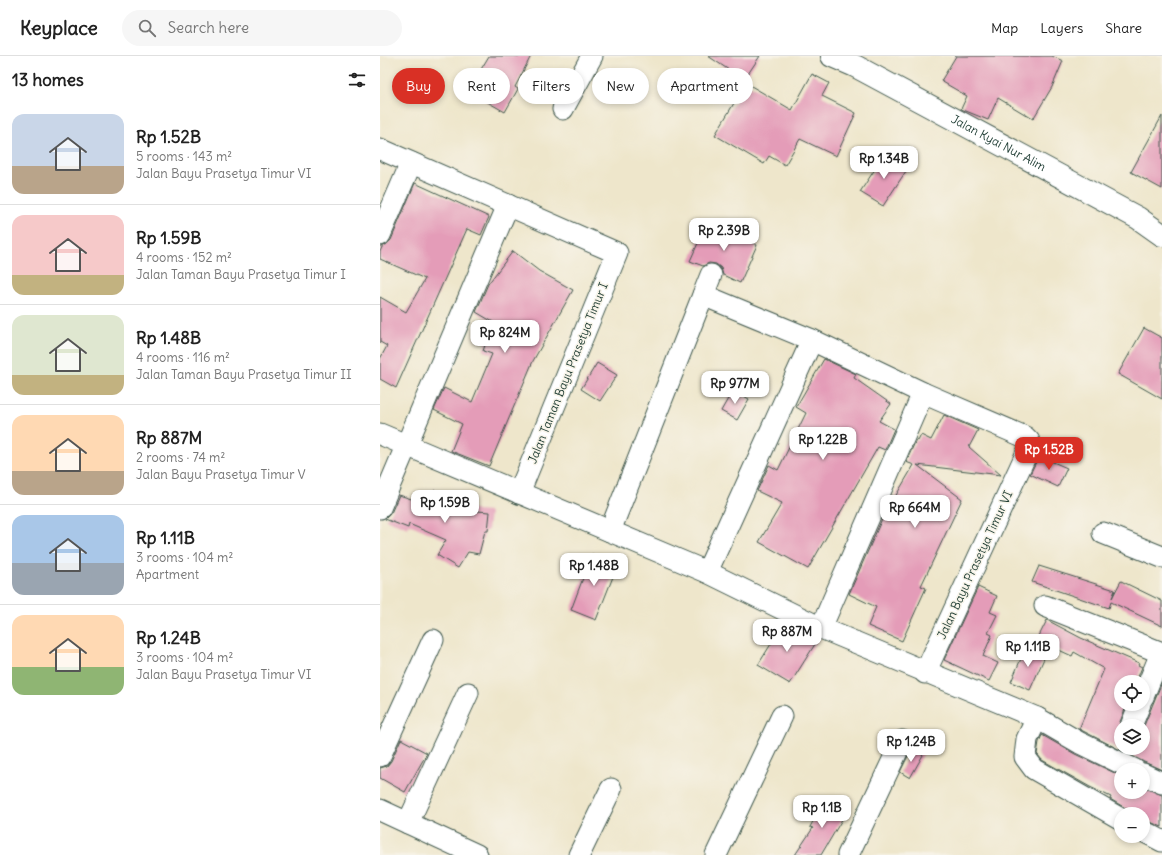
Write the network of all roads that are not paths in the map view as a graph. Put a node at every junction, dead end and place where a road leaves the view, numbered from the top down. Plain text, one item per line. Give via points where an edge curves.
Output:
1 (592, 56) edge
2 (832, 56) edge
3 (563, 109) dead end
4 (380, 149) edge
5 (411, 163) junction
6 (508, 205) junction
7 (1162, 234) edge
8 (380, 235) edge
9 (711, 275) dead end
10 (704, 295) junction
11 (812, 340) junction
12 (923, 393) junction
13 (380, 434) edge
14 (408, 445) junction
15 (519, 493) junction
16 (380, 508) edge
17 (610, 531) junction
18 (1103, 534) dead end
19 (1162, 557) edge
20 (707, 572) junction
21 (1045, 606) dead end
22 (821, 628) junction
23 (433, 640) dead end
24 (1162, 653) edge
25 (925, 672) junction
26 (1150, 681) edge
27 (468, 693) dead end
28 (782, 716) dead end
29 (1037, 718) junction
30 (902, 741) dead end
31 (380, 756) edge
32 (1121, 763) edge
33 (1150, 777) edge
34 (1162, 783) edge
35 (612, 790) dead end
36 (380, 810) edge
37 (1114, 815) edge
38 (408, 823) junction
39 (1150, 835) edge
40 (1162, 841) edge
41 (478, 855) edge
42 (580, 855) edge
43 (716, 855) edge
44 (848, 855) edge

1 - 3 street
2 - 7 street, Jalan Kyai Nur Alim via 1138,218
4 - 5 street
5 - 6 street
5 - 8 street
6 - 14 street
6 - 15 street, Jalan Taman Bayu Prasetya Timur I via 617,253
9 - 10 street
10 - 11 street
10 - 17 street
11 - 12 street
11 - 20 street
12 - 22 street
12 - 25 street, Jalan Bayu Prasetya Timur VI via 1025,437 1030,446
13 - 14 street
14 - 15 street
14 - 16 street
15 - 17 street
17 - 20 street
18 - 19 street
20 - 22 street
21 - 24 street
22 - 25 street
23 - 31 street
24 - 26 street
25 - 29 street
27 - 38 street
28 - 43 street
29 - 32 street
29 - 37 street via 1027,739 1025,757 1034,769
30 - 44 street
33 - 34 street
35 - 42 street
36 - 38 street
38 - 41 street
39 - 40 street

